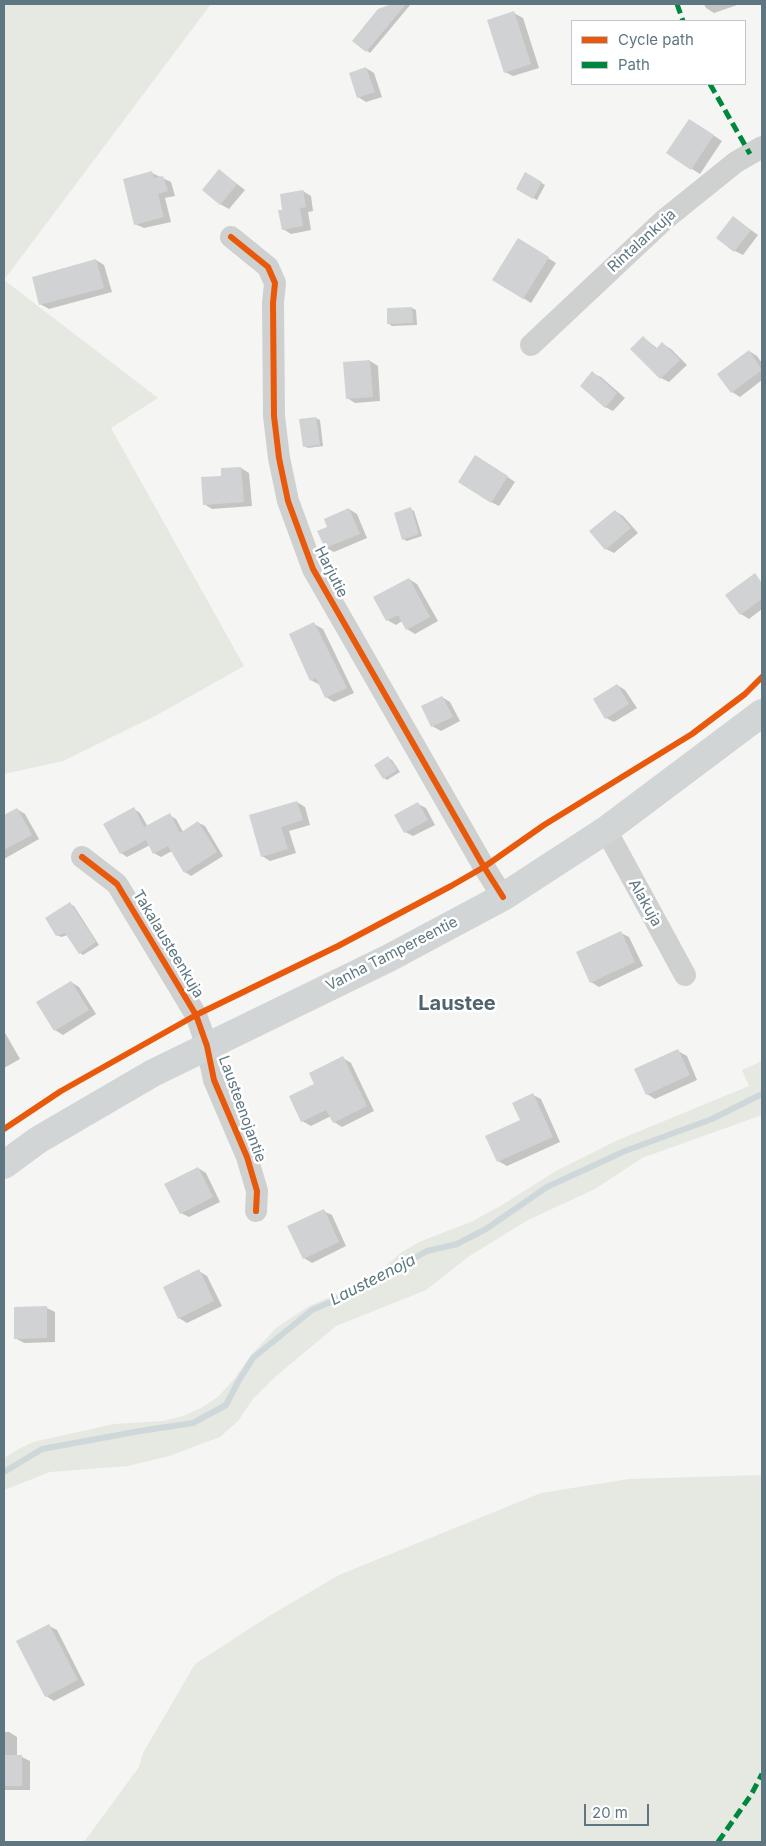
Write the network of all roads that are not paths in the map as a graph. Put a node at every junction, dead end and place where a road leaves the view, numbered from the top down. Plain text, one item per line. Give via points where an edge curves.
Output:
1 (762, 147) edge
2 (231, 236) dead end
3 (531, 345) dead end
4 (762, 713) edge
5 (606, 830) junction
6 (82, 857) dead end
7 (503, 896) junction
8 (684, 975) dead end
9 (207, 1046) junction
10 (4, 1164) edge
11 (256, 1210) dead end

1 - 3 street, Rintalankuja via 736,162 664,220
2 - 7 street, Harjutie via 268,267 275,283 274,416 279,458 288,501 313,569
4 - 5 main road, Vanha Tampereentie
5 - 7 main road, Vanha Tampereentie
5 - 8 street, Alakuja
6 - 9 street, Takalausteenkuja via 117,884 196,1015
7 - 9 main road, Vanha Tampereentie via 389,958
9 - 10 main road, Vanha Tampereentie via 153,1073 38,1140
9 - 11 street, Lausteenojantie via 214,1080 247,1157 257,1191

